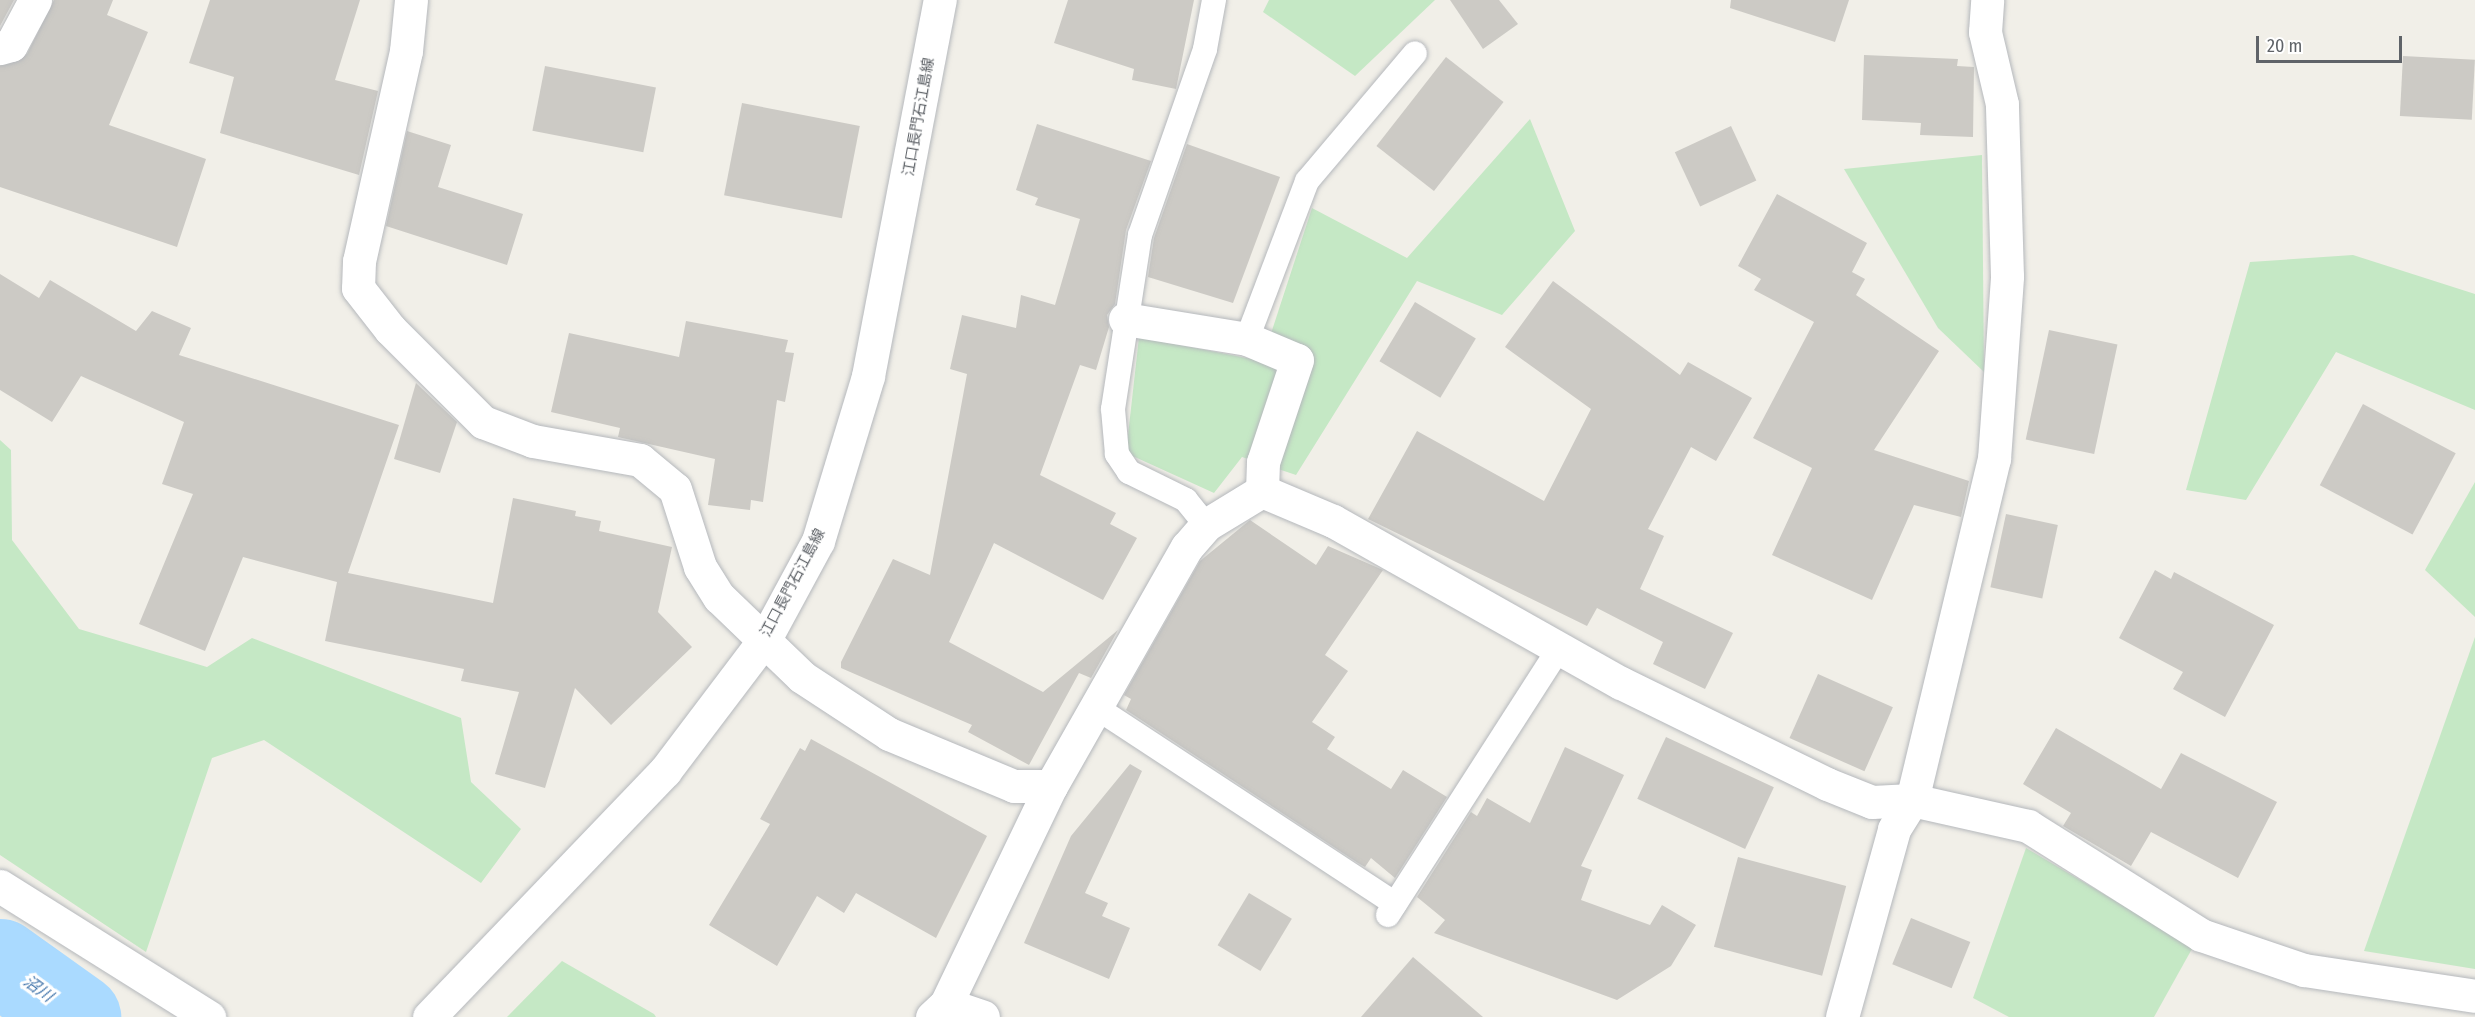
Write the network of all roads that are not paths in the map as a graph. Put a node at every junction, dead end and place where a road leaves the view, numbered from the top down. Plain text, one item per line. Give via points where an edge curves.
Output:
1 (34, 0) edge
2 (411, 0) edge
3 (940, 0) edge
4 (1214, 0) edge
5 (1987, 0) edge
6 (0, 48) edge
7 (1415, 53) dead end
8 (1125, 319) junction
9 (1247, 339) junction
10 (1262, 491) junction
11 (1206, 525) junction
12 (765, 639) junction
13 (1559, 649) junction
14 (1094, 706) junction
15 (1051, 786) junction
16 (1912, 800) junction
17 (0, 886) edge
18 (2475, 996) edge
19 (939, 1011) edge
20 (209, 1017) edge
21 (429, 1017) edge
22 (983, 1017) edge
23 (1842, 1017) edge

1 - 6 street via 11,45
2 - 12 street via 406,51 359,261 358,288 390,329 483,422 533,441 640,460 675,489 700,567 719,597
3 - 12 street, 江口長門石江島線 via 900,224 844,466 818,541
4 - 8 lane via 1205,49 1140,235
5 - 16 street via 1985,32 2002,105 2007,276 1994,459
7 - 9 lane via 1307,181
8 - 9 street
8 - 11 lane via 1113,409 1117,454 1129,472 1186,500
9 - 10 street via 1297,360 1263,462
10 - 11 street
10 - 13 street via 1333,521
11 - 14 street via 1187,547
12 - 15 street via 802,677 889,734 1014,786
12 - 21 street, 江口長門石江島線 via 665,771
13 - 14 lane via 1391,910
13 - 16 street via 1827,784 1872,802
14 - 15 street
15 - 19 street
16 - 18 street via 2028,826 2201,935 2304,970
16 - 23 street via 1894,829
17 - 20 street
19 - 22 street

